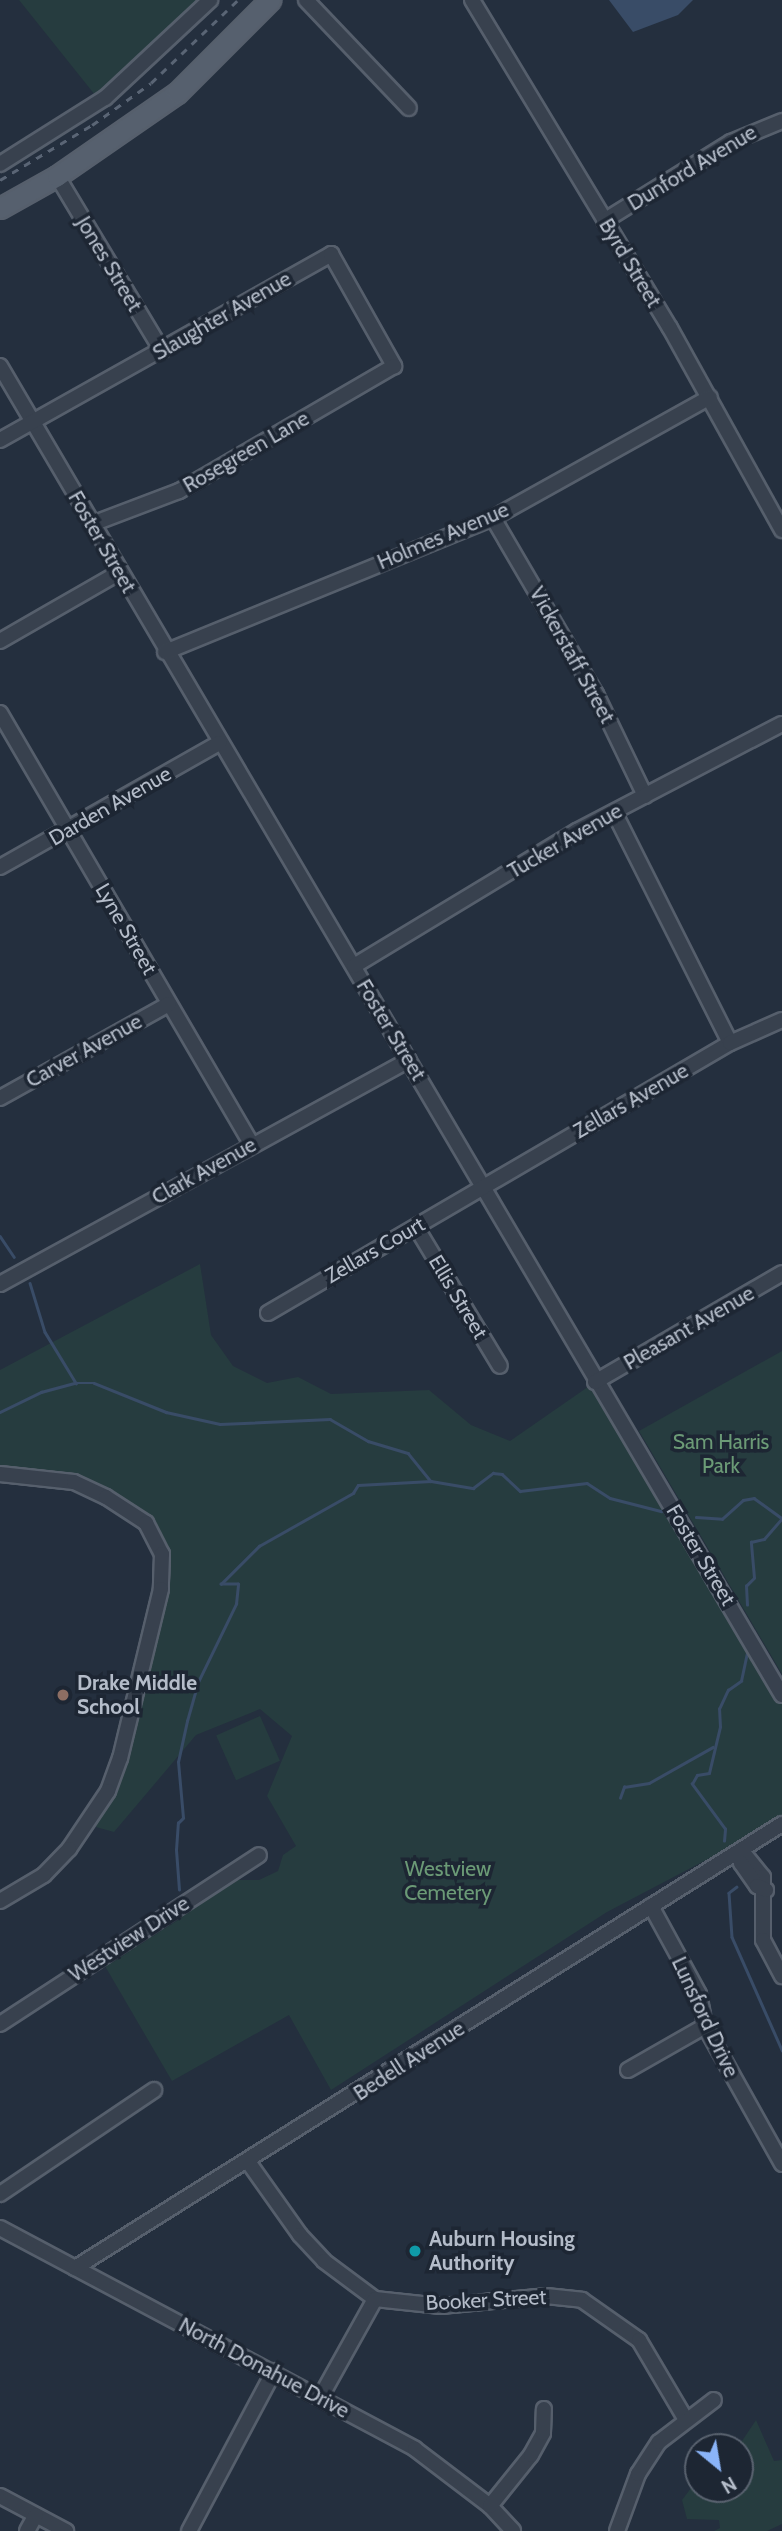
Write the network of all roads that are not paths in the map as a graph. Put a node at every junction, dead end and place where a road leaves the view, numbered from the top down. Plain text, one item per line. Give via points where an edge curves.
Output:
1 (210, 0) edge
2 (270, 0) edge
3 (306, 0) edge
4 (471, 0) edge
5 (409, 108) dead end
6 (782, 121) edge
7 (0, 163) edge
8 (57, 176) junction
9 (0, 208) edge
10 (604, 220) junction
11 (162, 351) junction
12 (0, 366) edge
13 (394, 366) joint
14 (710, 397) junction
15 (33, 422) junction
16 (0, 440) edge
17 (493, 518) junction
18 (92, 524) junction
19 (782, 530) edge
20 (120, 572) junction
21 (0, 641) edge
22 (165, 652) junction
23 (0, 713) edge
24 (782, 724) edge
25 (219, 743) junction
26 (645, 796) junction
27 (614, 812) junction
28 (68, 830) junction
29 (0, 867) edge
30 (354, 966) junction
31 (169, 1004) junction
32 (782, 1020) edge
33 (730, 1043) junction
34 (409, 1060) junction
35 (0, 1098) edge
36 (252, 1145) junction
37 (483, 1188) junction
38 (416, 1227) junction
39 (782, 1273) edge
40 (0, 1284) edge
41 (268, 1313) dead end
42 (499, 1366) dead end
43 (595, 1382) junction
44 (0, 1474) edge
45 (782, 1695) edge
46 (782, 1824) edge
47 (741, 1850) junction
48 (259, 1855) dead end
49 (0, 1901) edge
50 (651, 1906) junction
51 (782, 1976) edge
52 (0, 2024) edge
53 (705, 2026) junction
54 (628, 2070) dead end
55 (154, 2090) dead end
56 (249, 2163) junction
57 (782, 2164) edge
58 (0, 2194) edge
59 (0, 2228) edge
60 (75, 2268) junction
61 (375, 2299) junction
62 (274, 2371) junction
63 (320, 2398) junction
64 (714, 2400) dead end
65 (544, 2409) dead end
66 (685, 2418) junction
67 (0, 2496) edge
68 (490, 2506) junction
69 (36, 2515) junction
70 (27, 2531) edge
71 (66, 2531) edge
72 (189, 2531) edge
73 (513, 2531) edge
74 (617, 2531) edge

1 - 7 street via 105,98
2 - 8 main road via 177,93
3 - 5 street
4 - 10 street, Byrd Street
6 - 10 street, Dunford Avenue via 731,142
8 - 9 main road
8 - 11 street, Jones Street
10 - 14 street, Byrd Street
11 - 13 street, Slaughter Avenue via 331,254
11 - 15 street, Slaughter Avenue
12 - 15 street, Foster Street
13 - 18 street, Rosegreen Lane via 179,491
14 - 17 street, Holmes Avenue
14 - 19 street, Byrd Street
15 - 16 street, Slaughter Avenue
15 - 18 street, Foster Street
17 - 22 street, Holmes Avenue
17 - 26 street, Vickerstaff Street via 596,694
18 - 20 street, Foster Street
20 - 21 street
20 - 22 street, Foster Street
22 - 25 street, Foster Street
23 - 28 street, Lyne Street
24 - 26 street, Tucker Avenue
25 - 28 street, Darden Avenue
25 - 30 street, Foster Street
26 - 27 street, Tucker Avenue
27 - 30 street, Tucker Avenue
27 - 33 street
28 - 29 street, Darden Avenue
28 - 31 street, Lyne Street
30 - 34 street, Foster Street
31 - 35 street, Carver Avenue
31 - 36 street, Lyne Street
32 - 33 street, Zellars Avenue
33 - 37 street, Zellars Avenue
34 - 36 street, Clark Avenue
34 - 37 street, Foster Street
36 - 40 street, Clark Avenue
37 - 38 street, Zellars Court
37 - 43 street, Foster Street
38 - 41 street, Zellars Court
38 - 42 street, Ellis Street
39 - 43 street, Pleasant Avenue
43 - 45 street, Foster Street
44 - 49 street via 74,1482 106,1497 146,1523 162,1554 158,1600 108,1791 69,1849 44,1875
46 - 47 street
47 - 50 street, Bedell Avenue
47 - 51 street via 742,1864 757,1886 766,1890 763,1940
48 - 52 street, Westview Drive
50 - 53 street, Lunsford Drive via 699,1994
50 - 56 street, Bedell Avenue
53 - 54 street
53 - 57 street, Lunsford Drive
55 - 58 street
56 - 60 street, Bedell Avenue
56 - 61 street via 300,2235
59 - 60 street, North Donahue Drive
60 - 62 street, North Donahue Drive
61 - 63 street
61 - 66 street, Booker Street via 441,2306 546,2296 582,2300 639,2340
62 - 63 street, North Donahue Drive
62 - 72 street
63 - 68 street, North Donahue Drive via 424,2455
64 - 66 street
65 - 68 street via 543,2433 531,2455
66 - 74 street via 659,2442 638,2474
67 - 69 street
68 - 73 street, North Donahue Drive
69 - 70 street
69 - 71 street

